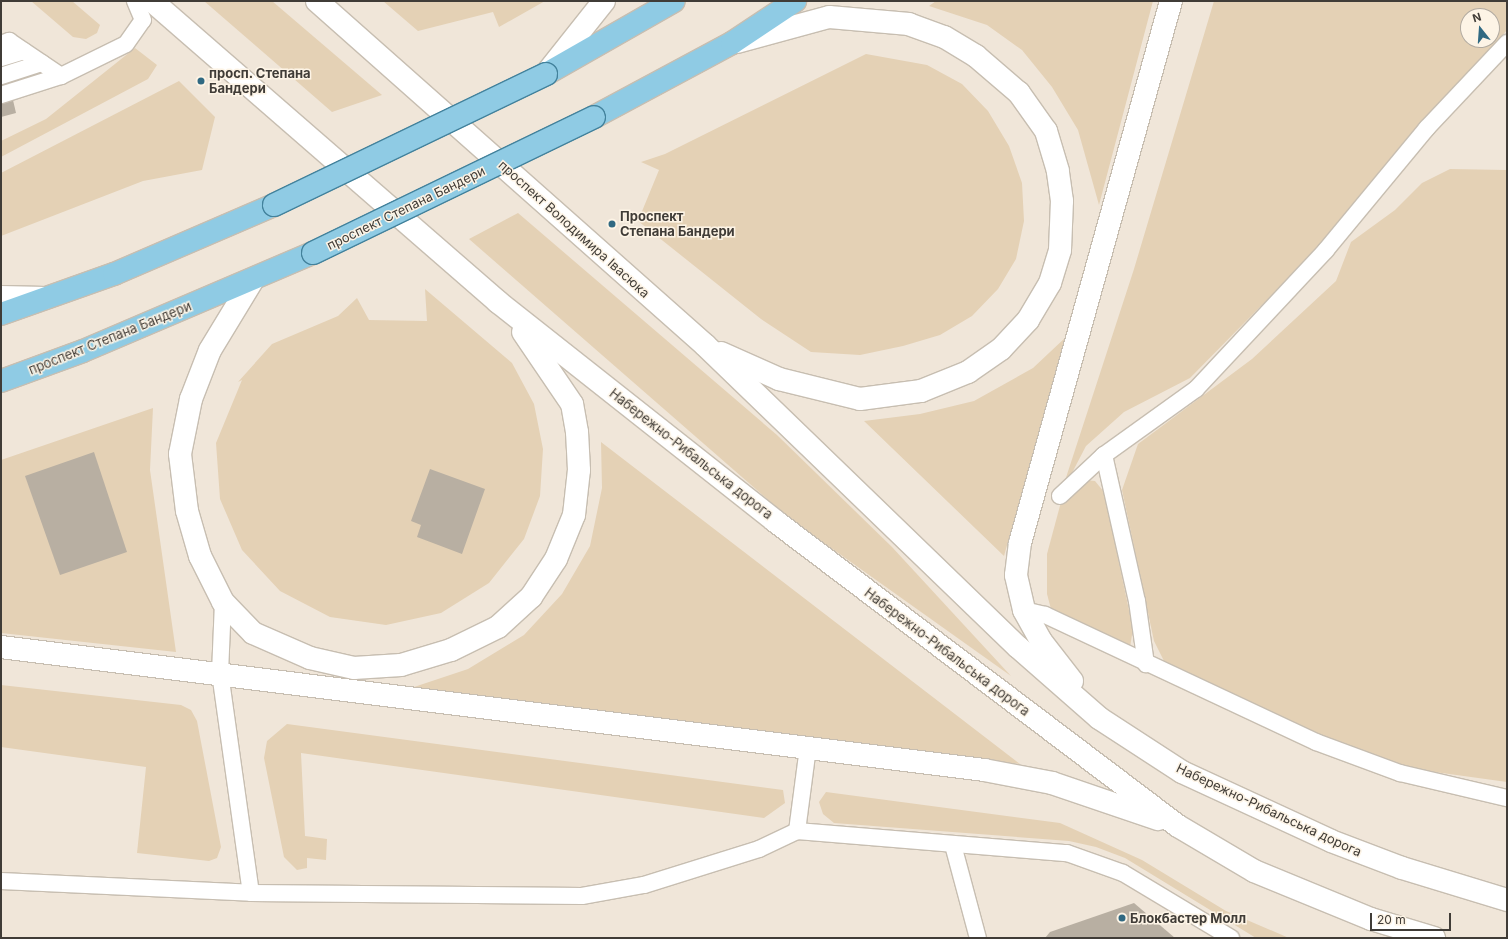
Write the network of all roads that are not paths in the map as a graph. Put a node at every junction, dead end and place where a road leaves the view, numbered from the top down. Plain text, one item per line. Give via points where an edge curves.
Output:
1 (135, 1) edge
2 (152, 1) edge
3 (317, 1) edge
4 (604, 1) edge
5 (674, 1) edge
6 (795, 1) edge
7 (1171, 1) edge
8 (732, 43) junction
9 (1507, 43) edge
10 (1, 44) edge
11 (24, 51) junction
12 (1, 58) edge
13 (42, 63) junction
14 (546, 74) junction
15 (1, 76) edge
16 (61, 76) junction
17 (1, 95) edge
18 (252, 281) junction
19 (1, 297) edge
20 (48, 298) junction
21 (498, 302) junction
22 (1, 314) edge
23 (706, 345) junction
24 (1, 381) edge
25 (1104, 455) junction
26 (1060, 496) dead end
27 (223, 602) junction
28 (1024, 610) junction
29 (1, 647) edge
30 (1146, 664) junction
31 (220, 673) junction
32 (1099, 718) junction
33 (808, 748) junction
34 (1507, 798) edge
35 (1178, 826) junction
36 (797, 831) junction
37 (953, 844) junction
38 (1, 881) edge
39 (251, 893) junction
40 (1507, 900) edge
41 (978, 938) edge
42 (1231, 938) edge
43 (1434, 938) edge

1 - 16 lane via 143,20 126,44
2 - 21 main road
3 - 23 main road, проспект Володимира Івасюка
4 - 14 main road
5 - 14 main road
6 - 8 main road, проспект Степана Бандери
7 - 28 main road via 1020,543 1016,575
8 - 18 main road, проспект Степана Бандери, bridge via 594,117
8 - 23 main road via 829,17 909,24 944,37 976,56 1019,93 1046,131 1058,171 1062,201 1060,250 1050,283 1028,320 1001,349 968,372 921,391 860,399 814,390 779,379
9 - 25 lane via 1427,128 1326,250 1196,388
10 - 11 lane via 9,41
11 - 12 lane
11 - 13 lane
13 - 15 lane
13 - 16 lane
14 - 20 main road, bridge via 274,205 114,274
16 - 17 lane
18 - 24 main road, проспект Степана Бандери
18 - 27 main road via 210,350 191,399 180,454 187,511 200,556
19 - 20 main road
20 - 22 main road
21 - 27 main road via 542,356 572,404 577,432 579,470 574,514 556,559 532,597 498,627 451,650 401,665 354,668 310,658 252,633
21 - 35 main road, Набережно-Рибальська дорога via 775,521
23 - 32 main road, Набережно-Рибальська дорога via 1018,647
25 - 26 lane
25 - 30 lane via 1137,600
27 - 31 lane
28 - 30 lane via 1045,615
28 - 32 main road via 1041,641
29 - 31 main road
30 - 34 lane via 1316,742 1400,773
31 - 33 main road
31 - 39 lane
32 - 40 main road, Набережно-Рибальська дорога via 1182,772 1331,841 1402,868
33 - 35 main road via 1052,783
33 - 36 lane
35 - 43 main road, Набережно-Рибальська дорога via 1254,871 1371,919
36 - 37 lane
36 - 39 lane via 759,849 651,882 582,896
37 - 41 lane
37 - 42 lane via 1067,853 1097,862
38 - 39 lane

